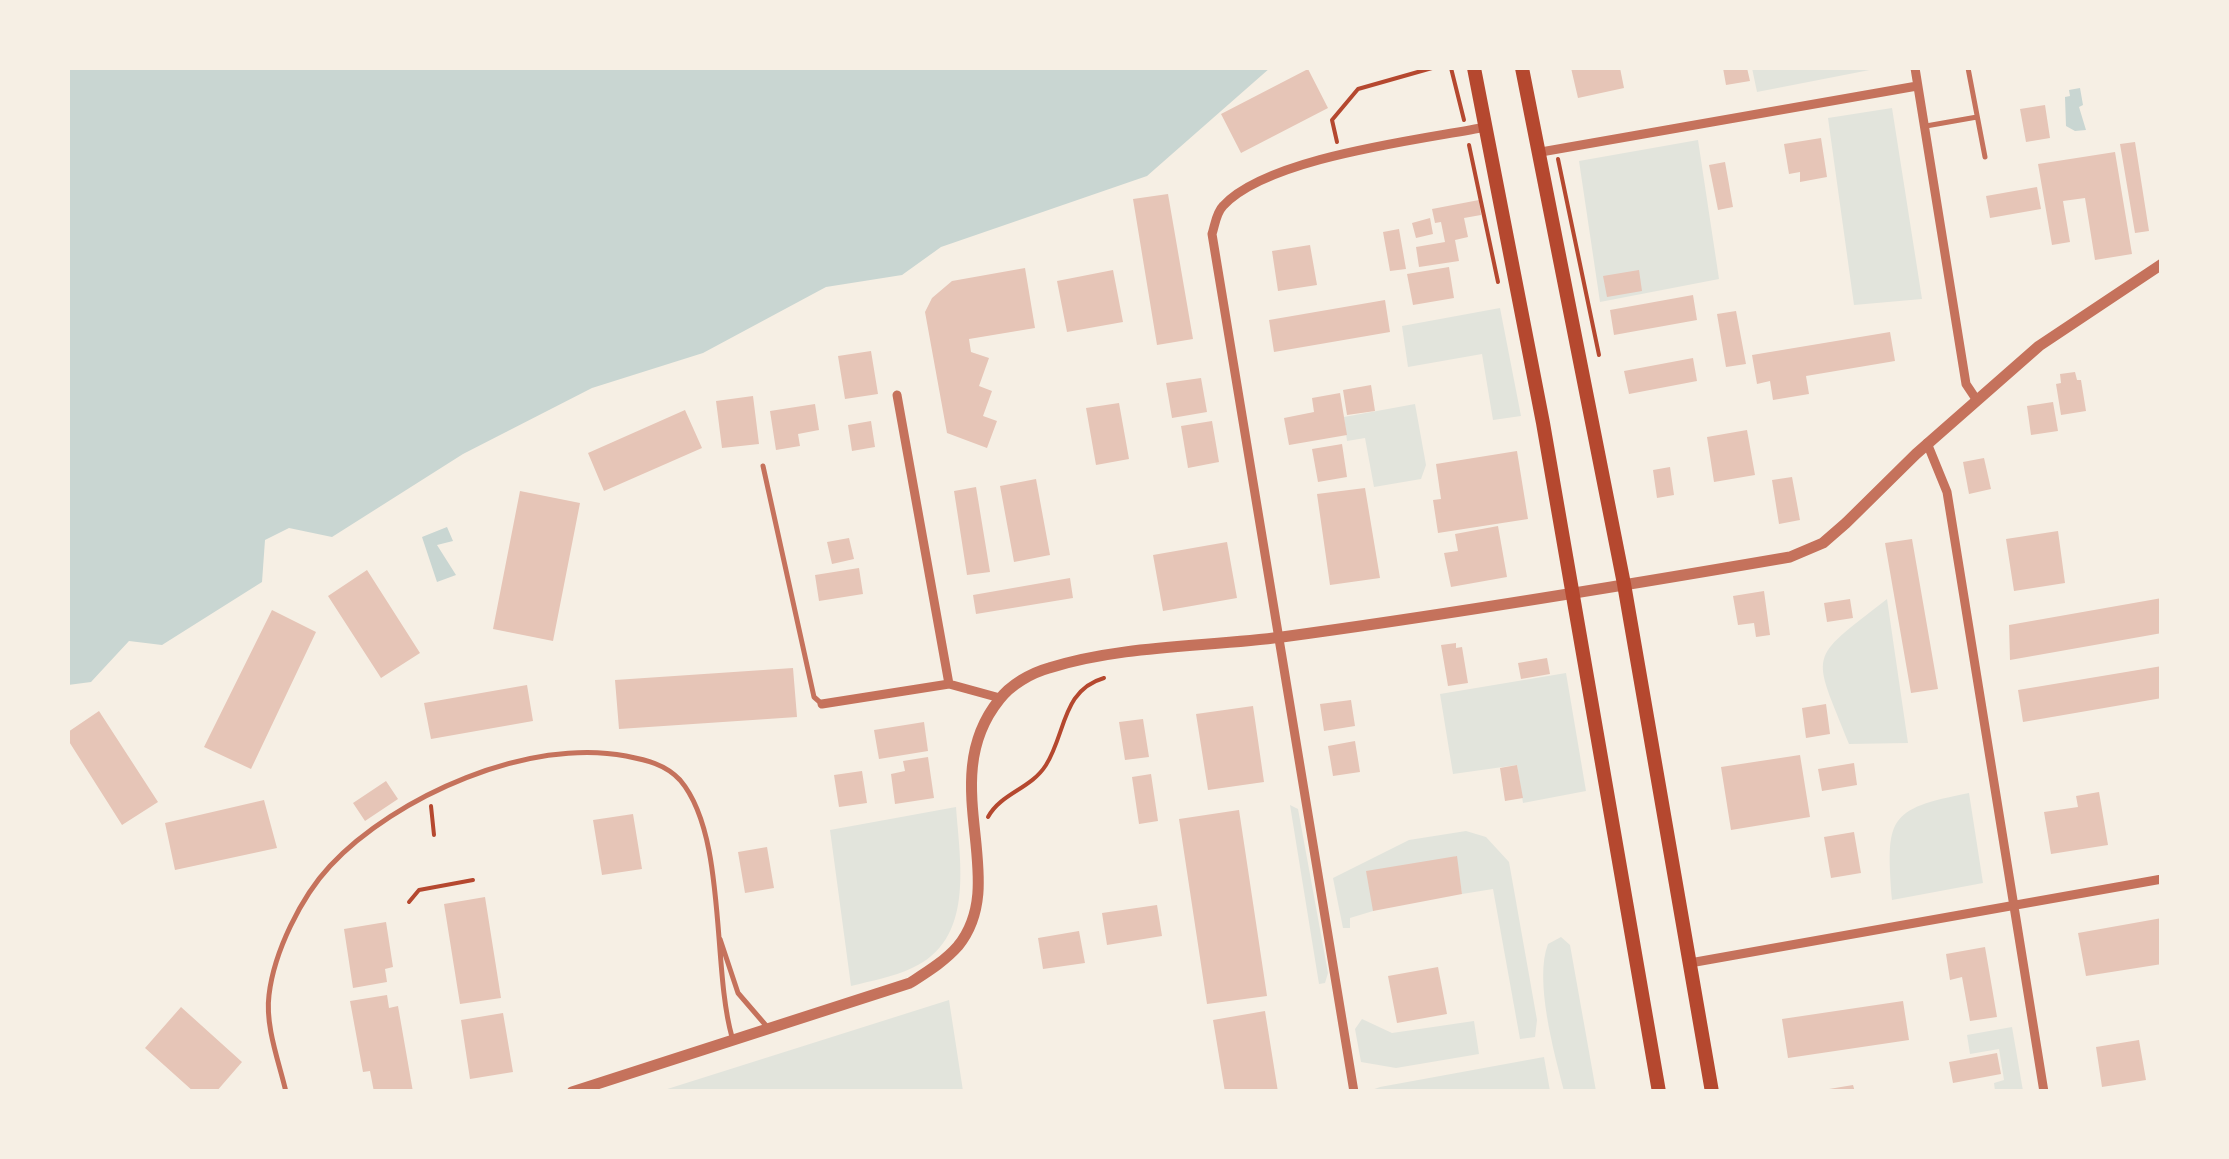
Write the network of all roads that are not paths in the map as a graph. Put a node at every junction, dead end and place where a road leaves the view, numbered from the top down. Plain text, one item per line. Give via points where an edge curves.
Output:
1 (1474, 68) edge
2 (1522, 68) edge
3 (1914, 68) edge
4 (1968, 68) edge
5 (1918, 86) junction
6 (1977, 117) junction
7 (1489, 126) junction
8 (1925, 126) junction
9 (1548, 151) junction
10 (1985, 157) dead end
11 (2162, 264) edge
12 (897, 395) dead end
13 (1976, 399) junction
14 (1928, 444) junction
15 (763, 466) dead end
16 (1624, 584) junction
17 (1573, 594) junction
18 (1280, 637) junction
19 (950, 684) junction
20 (1000, 698) junction
21 (822, 704) joint
22 (2162, 879) edge
23 (2012, 903) junction
24 (719, 936) junction
25 (1690, 963) junction
26 (769, 1029) junction
27 (733, 1040) junction
28 (286, 1092) edge
29 (572, 1092) edge
30 (1354, 1092) edge
31 (1658, 1092) edge
32 (1712, 1092) edge
33 (2044, 1092) edge

1 - 7 main road
2 - 9 main road
3 - 5 street
4 - 6 lane
5 - 8 street
5 - 9 street
6 - 8 lane
6 - 10 lane
7 - 17 main road
7 - 18 street via 1341,156 1246,187 1220,209 1212,234
8 - 13 street via 1966,384
9 - 16 main road
11 - 13 street via 2038,346
12 - 19 street
13 - 14 street
14 - 16 street via 1823,543 1790,558
14 - 23 street via 1947,492
15 - 21 lane via 814,697
16 - 17 street
16 - 25 main road
17 - 18 street
17 - 31 main road
18 - 20 street via 1085,659 1046,668
18 - 30 street
19 - 20 street
19 - 21 street
20 - 26 street via 972,754 968,790 978,874 974,915 960,944 910,983
22 - 23 street
23 - 25 street
23 - 33 street
24 - 26 lane via 738,993
24 - 27 lane via 720,985
24 - 28 lane via 710,862 681,782 652,761 616,754 495,766 429,796 357,841 332,864 298,916 268,997
25 - 32 main road
26 - 27 street
27 - 29 street

